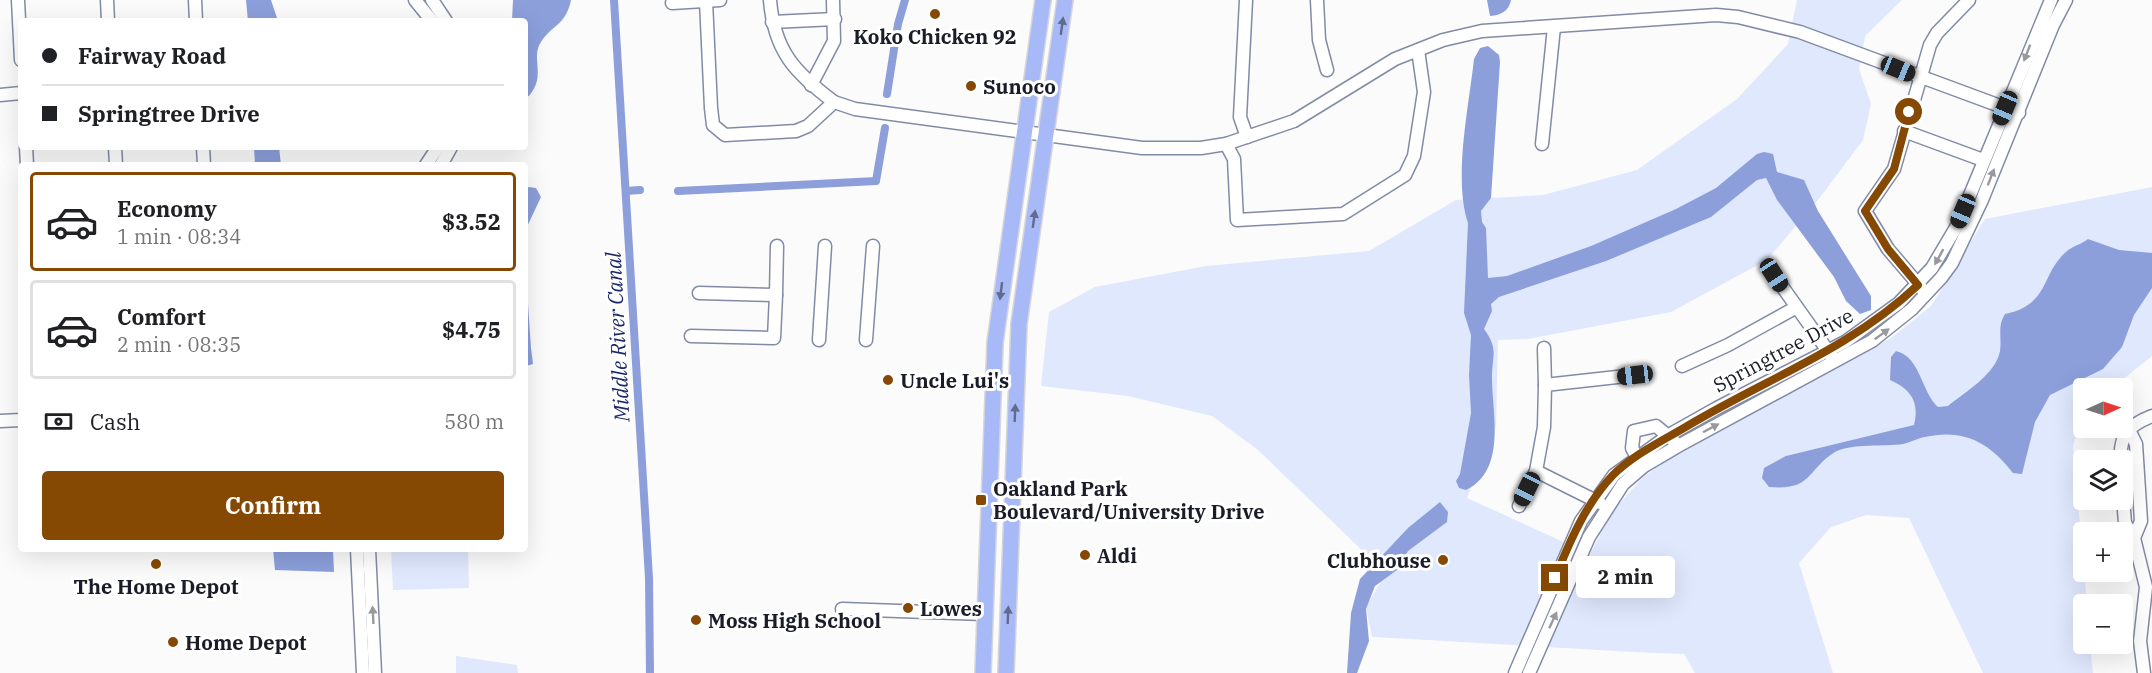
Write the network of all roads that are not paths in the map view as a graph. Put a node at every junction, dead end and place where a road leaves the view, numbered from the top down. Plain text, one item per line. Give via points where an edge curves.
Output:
1 (18, 0) edge
2 (107, 0) edge
3 (195, 0) edge
4 (415, 0) edge
5 (432, 0) edge
6 (720, 0) edge
7 (770, 0) edge
8 (833, 0) edge
9 (1043, 0) edge
10 (1065, 0) edge
11 (1246, 0) edge
12 (1317, 0) edge
13 (1969, 0) edge
14 (2051, 0) edge
15 (2066, 0) edge
16 (706, 1) edge
17 (672, 3) dead end
18 (19, 18) edge
19 (108, 18) edge
20 (196, 18) edge
21 (430, 18) edge
22 (444, 18) edge
23 (835, 19) junction
24 (772, 22) junction
25 (1554, 27) junction
26 (1418, 50) junction
27 (1327, 70) dead end
28 (1919, 77) junction
29 (811, 85) junction
30 (18, 93) edge
31 (0, 95) edge
32 (834, 102) junction
33 (2005, 108) junction
34 (2019, 113) junction
35 (1904, 130) junction
36 (1024, 133) junction
37 (1046, 137) junction
38 (1247, 137) junction
39 (1226, 144) junction
40 (1542, 144) dead end
41 (1983, 160) junction
42 (777, 246) dead end
43 (825, 246) dead end
44 (873, 246) dead end
45 (1774, 275) dead end
46 (1922, 290) junction
47 (699, 293) dead end
48 (776, 295) junction
49 (1795, 308) junction
50 (691, 336) dead end
51 (819, 340) dead end
52 (866, 340) dead end
53 (1544, 348) dead end
54 (1832, 357) junction
55 (1682, 366) dead end
56 (1635, 375) dead end
57 (1545, 385) junction
58 (2152, 416) edge
59 (18, 420) edge
60 (0, 421) edge
61 (2133, 423) edge
62 (1669, 435) junction
63 (2133, 438) edge
64 (1678, 446) junction
65 (1637, 457) junction
66 (1536, 471) junction
67 (1595, 500) junction
68 (1519, 506) dead end
69 (1606, 507) junction
70 (2124, 510) edge
71 (2134, 538) junction
72 (357, 552) edge
73 (369, 552) edge
74 (842, 609) dead end
75 (984, 614) junction
76 (363, 673) edge
77 (375, 673) edge
78 (983, 673) edge
79 (1006, 673) edge
80 (1515, 673) edge
81 (1529, 673) edge
82 (2144, 673) edge

1 - 18 street
2 - 19 street
3 - 20 street
4 - 21 street
5 - 22 street
6 - 16 street
7 - 24 street
8 - 23 street
9 - 36 main road
37 -> 10 main road
11 - 38 street via 1240,117
12 - 27 street via 1319,40
13 - 28 street via 1937,33
14 -> 33 street, Springtree Drive
15 - 34 street, Springtree Drive
16 - 17 street
16 - 32 street via 711,108 718,131 725,135 796,131 808,126
23 - 24 street
23 - 29 street via 834,41
24 - 29 street via 785,57
25 - 26 street via 1482,31
25 - 28 street via 1674,17 1738,17 1800,32
25 - 40 street
26 - 38 street via 1395,59 1294,121
26 - 39 street via 1424,92 1414,156 1405,175 1343,213 1238,220 1234,159
28 - 33 street
28 - 35 street
29 - 32 street
30 - 31 street
32 - 36 street via 855,109
33 - 34 street
33 - 41 street, Springtree Drive
46 -> 34 street, Springtree Drive via 1952,263
35 - 41 street
35 - 46 street via 1894,169 1865,211 1888,249
36 - 37 street
36 -> 75 main road via 995,343
37 - 39 street via 1179,150
79 -> 37 main road via 1019,335
38 - 39 street
41 -> 46 street, Springtree Drive via 1958,224
42 - 48 street
43 - 51 street
44 - 52 street
45 - 49 street
46 - 54 street, Springtree Drive via 1887,330
47 - 48 street
48 - 50 street via 774,338
49 - 54 street
49 - 55 street
53 - 57 street
54 - 62 street, Springtree Drive via 1717,408
64 -> 54 street, Springtree Drive
56 - 57 street
57 - 66 street via 1544,427
58 - 61 street
59 - 60 street
62 - 64 street
62 - 65 street, Springtree Drive
62 - 65 street via 1656,426 1634,431 1632,448
63 - 71 street via 2141,521
64 - 69 street, Springtree Drive via 1623,483
65 - 67 street, Springtree Drive via 1614,475
66 - 67 street
66 - 68 street
67 - 69 street
67 - 80 street, Springtree Drive via 1566,553
81 -> 69 street, Springtree Drive via 1579,557
70 - 71 street via 2125,523
71 - 82 street via 2146,587 2140,641
72 - 76 street
77 -> 73 street
74 - 75 street
75 - 78 main road

